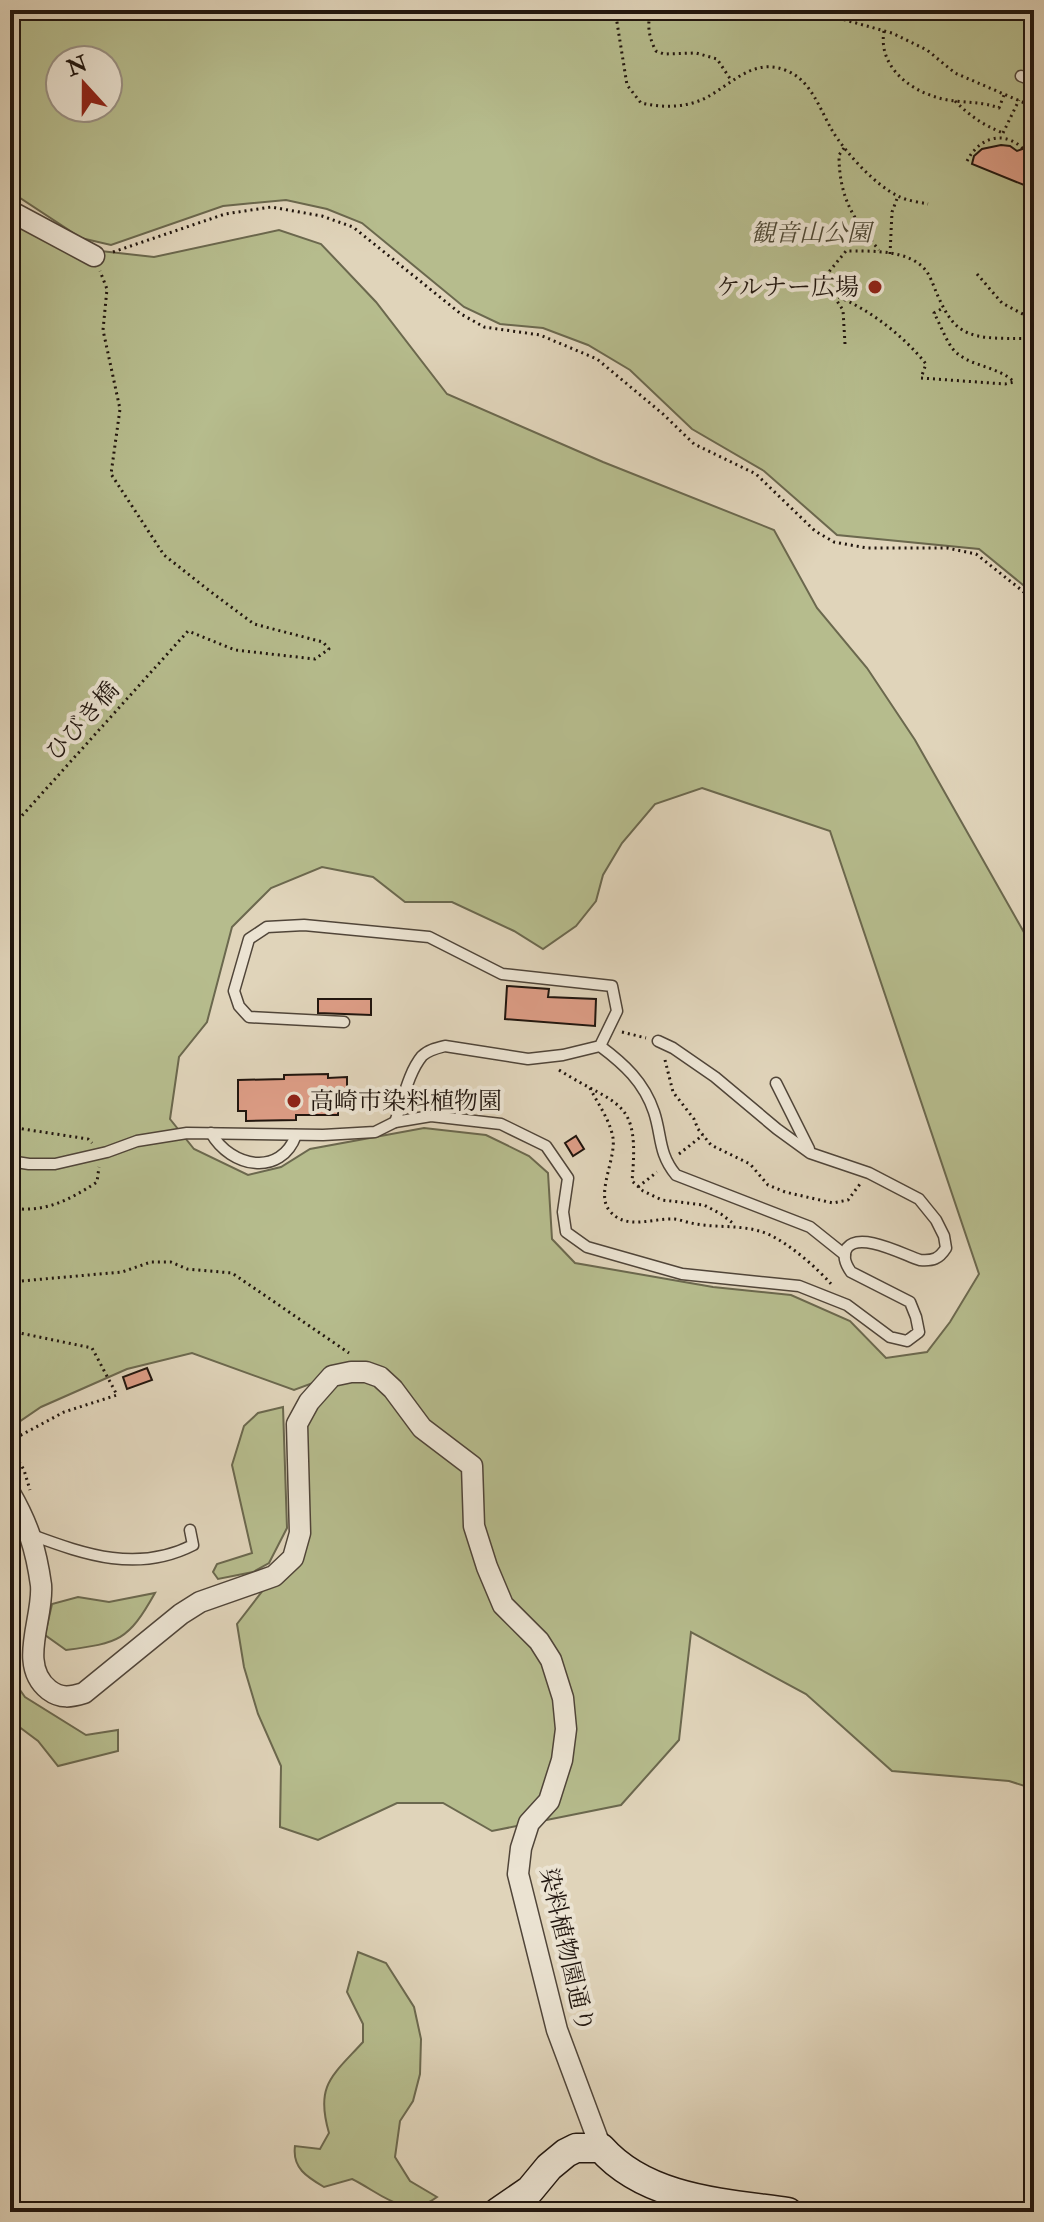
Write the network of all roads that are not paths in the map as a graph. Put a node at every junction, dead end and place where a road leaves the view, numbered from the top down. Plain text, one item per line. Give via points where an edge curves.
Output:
1 (1021, 76) dead end
2 (1034, 81) edge
3 (10, 211) edge
4 (94, 256) road end
5 (344, 1022) dead end
6 (661, 1043) road end
7 (600, 1046) junction
8 (776, 1083) dead end
9 (395, 1122) junction
10 (211, 1133) junction
11 (296, 1135) junction
12 (810, 1153) junction
13 (10, 1161) edge
14 (845, 1255) junction
15 (10, 1493) edge
16 (190, 1530) dead end
17 (32, 1535) junction
18 (601, 2148) junction
19 (498, 2212) edge
20 (788, 2212) edge

1 - 2 lane
3 - 4 street
5 - 7 lane via 249,1017 234,991 249,939 267,927 304,925 429,937 502,974 612,986 617,1011
6 - 12 lane via 715,1077
7 - 9 lane via 528,1059 445,1046 432,1049 412,1076
7 - 14 lane via 642,1084 667,1164 676,1175 810,1227
8 - 12 lane
9 - 11 lane via 375,1132
9 - 14 lane via 431,1116 501,1124 546,1146 568,1178 566,1232 587,1247 682,1274 799,1286 847,1305 890,1337 907,1341 919,1332 910,1302 851,1272
10 - 11 lane
10 - 11 lane via 232,1157 266,1163 291,1149
10 - 13 lane via 137,1141 55,1164
12 - 14 lane via 869,1173 919,1199 936,1220 946,1248 939,1258 920,1260 864,1240 853,1243
15 - 17 street
16 - 17 lane via 193,1545 131,1561
17 - 18 street, 染料植物園通り via 41,1588 33,1657 46,1688 69,1698 84,1693 200,1602 274,1576 293,1558 300,1533 297,1424 332,1376 351,1372 380,1377 422,1428 472,1466 474,1526 487,1567 503,1605 539,1641 559,1678 566,1729 562,1760 549,1801 529,1823 518,1874 557,2030
18 - 19 street via 566,2153 530,2190
18 - 20 street via 615,2163 662,2188 715,2203

